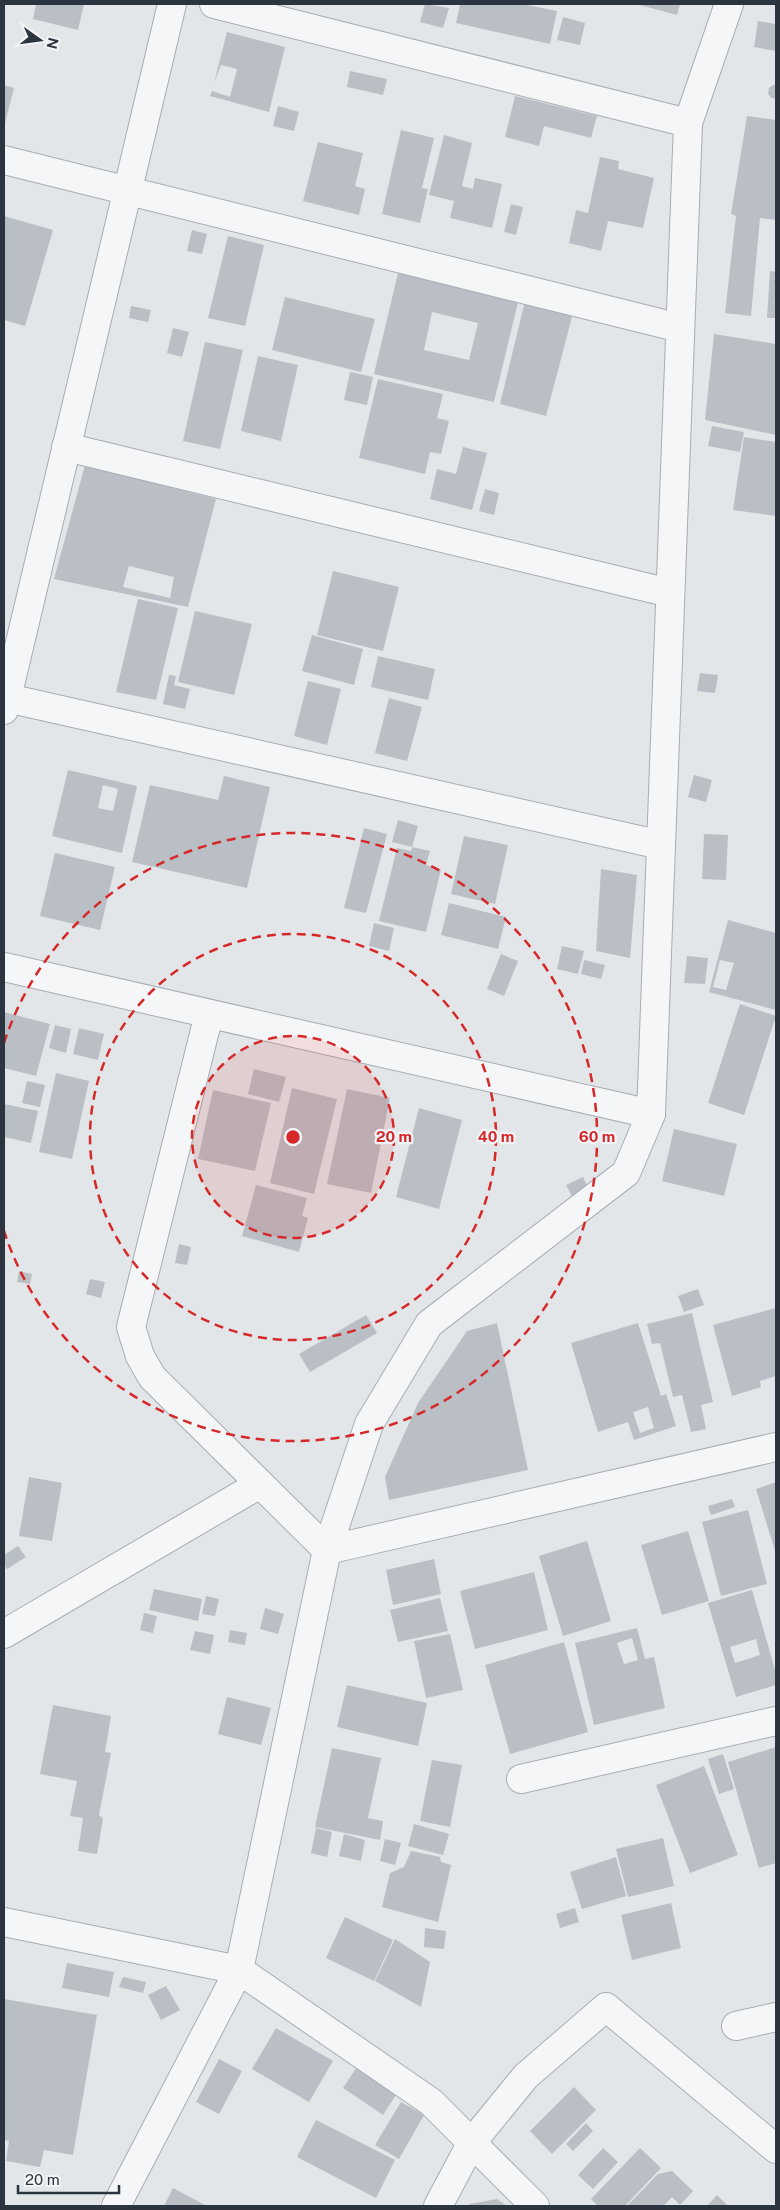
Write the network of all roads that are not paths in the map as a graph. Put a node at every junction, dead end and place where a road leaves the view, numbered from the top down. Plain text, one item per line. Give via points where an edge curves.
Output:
1 (172, 4) edge
2 (214, 4) edge
3 (729, 4) edge
4 (688, 122) junction
5 (4, 160) edge
6 (127, 191) junction
7 (680, 328) junction
8 (66, 447) junction
9 (670, 593) junction
10 (5, 704) edge
11 (661, 845) junction
12 (4, 967) edge
13 (209, 1014) junction
14 (651, 1114) junction
15 (776, 1447) edge
16 (260, 1484) junction
17 (327, 1550) junction
18 (4, 1634) edge
19 (776, 1721) edge
20 (521, 1780) dead end
21 (4, 1922) edge
22 (239, 1970) junction
23 (776, 2017) edge
24 (736, 2026) dead end
25 (472, 2142) junction
26 (776, 2149) edge
27 (116, 2206) edge
28 (438, 2206) edge
29 (535, 2206) edge

1 - 6 street
2 - 4 street
3 - 4 street
4 - 7 street
5 - 6 street
6 - 7 street
6 - 8 street
7 - 9 street
8 - 9 street
8 - 10 street
9 - 11 street
10 - 11 street
11 - 14 street
12 - 13 street
13 - 14 street
13 - 16 street via 131,1327 140,1356 152,1377
14 - 17 street via 626,1173 429,1324 369,1424
15 - 17 street
16 - 17 street
16 - 18 street
17 - 22 street
19 - 20 street
21 - 22 street
22 - 25 street via 431,2102
22 - 27 street
23 - 24 street
25 - 26 street via 526,2076 606,2007
25 - 28 street
25 - 29 street

